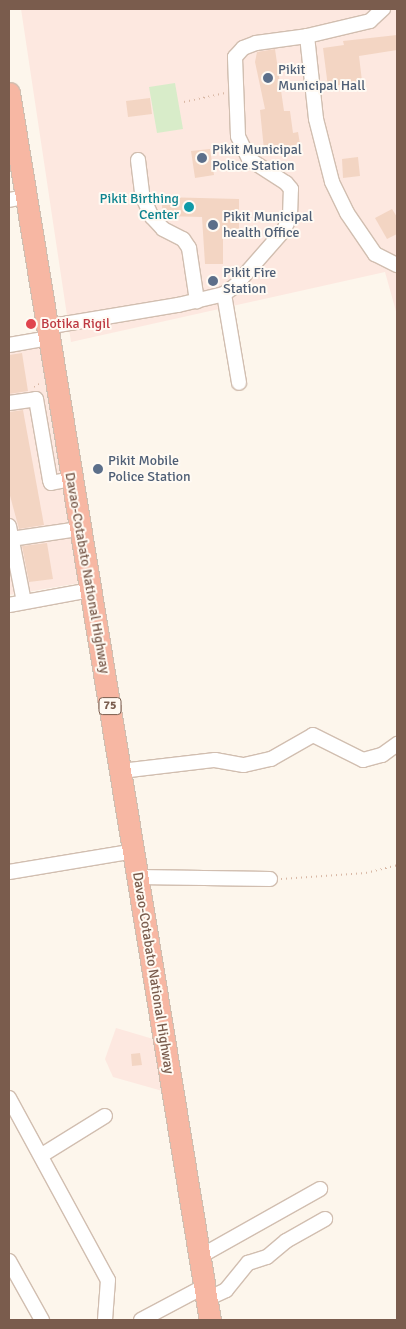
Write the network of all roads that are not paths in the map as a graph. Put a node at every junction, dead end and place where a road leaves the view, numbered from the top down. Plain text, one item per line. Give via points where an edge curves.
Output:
1 (383, 9) edge
2 (307, 36) junction
3 (9, 93) edge
4 (138, 160) dead end
5 (17, 198) edge
6 (397, 265) edge
7 (224, 294) junction
8 (197, 301) junction
9 (47, 332) junction
10 (9, 345) edge
11 (239, 383) dead end
12 (9, 403) edge
13 (61, 417) junction
14 (39, 421) junction
15 (71, 479) junction
16 (79, 529) junction
17 (11, 542) edge
18 (90, 590) junction
19 (24, 602) junction
20 (9, 605) edge
21 (397, 744) edge
22 (121, 771) junction
23 (134, 851) junction
24 (9, 872) edge
25 (138, 877) junction
26 (270, 879) road end
27 (9, 1098) edge
28 (105, 1116) dead end
29 (42, 1155) junction
30 (320, 1189) dead end
31 (325, 1218) dead end
32 (199, 1257) junction
33 (9, 1261) edge
34 (206, 1292) junction
35 (42, 1320) edge
36 (104, 1320) edge
37 (141, 1320) edge
38 (210, 1320) edge

1 - 2 street via 375,20
2 - 6 street via 316,119 332,182 347,213 375,254
2 - 7 street via 256,43 235,57 238,136 245,154 256,165 286,183 292,198 284,230
3 - 5 highway, Davao-Cotabato National Highway / 75
4 - 8 street via 142,195 152,217 163,229 183,239 189,248
5 - 9 highway, Davao-Cotabato National Highway / 75
7 - 8 street
7 - 11 street
8 - 9 street
9 - 10 street
9 - 13 highway, Davao-Cotabato National Highway / 75
12 - 14 street via 36,399
13 - 14 street
13 - 15 highway, Davao-Cotabato National Highway / 75
14 - 15 street via 51,483
15 - 16 highway, Davao-Cotabato National Highway / 75
16 - 17 street
16 - 18 highway, Davao-Cotabato National Highway / 75
17 - 19 street
18 - 19 street
18 - 22 highway, Davao-Cotabato National Highway / 75
19 - 20 street
21 - 22 street via 382,755 363,760 313,735 279,755 244,765 215,760
22 - 23 highway, Davao-Cotabato National Highway / 75
23 - 24 street
23 - 25 highway, Davao-Cotabato National Highway / 75
25 - 26 street
25 - 32 highway, Davao-Cotabato National Highway / 75
27 - 29 street
28 - 29 street
29 - 36 street via 108,1280
30 - 32 street
31 - 34 street via 286,1241 267,1257 248,1263 226,1290
32 - 34 highway, Davao-Cotabato National Highway / 75
33 - 35 street
34 - 37 street
34 - 38 highway, Davao-Cotabato National Highway / 75

